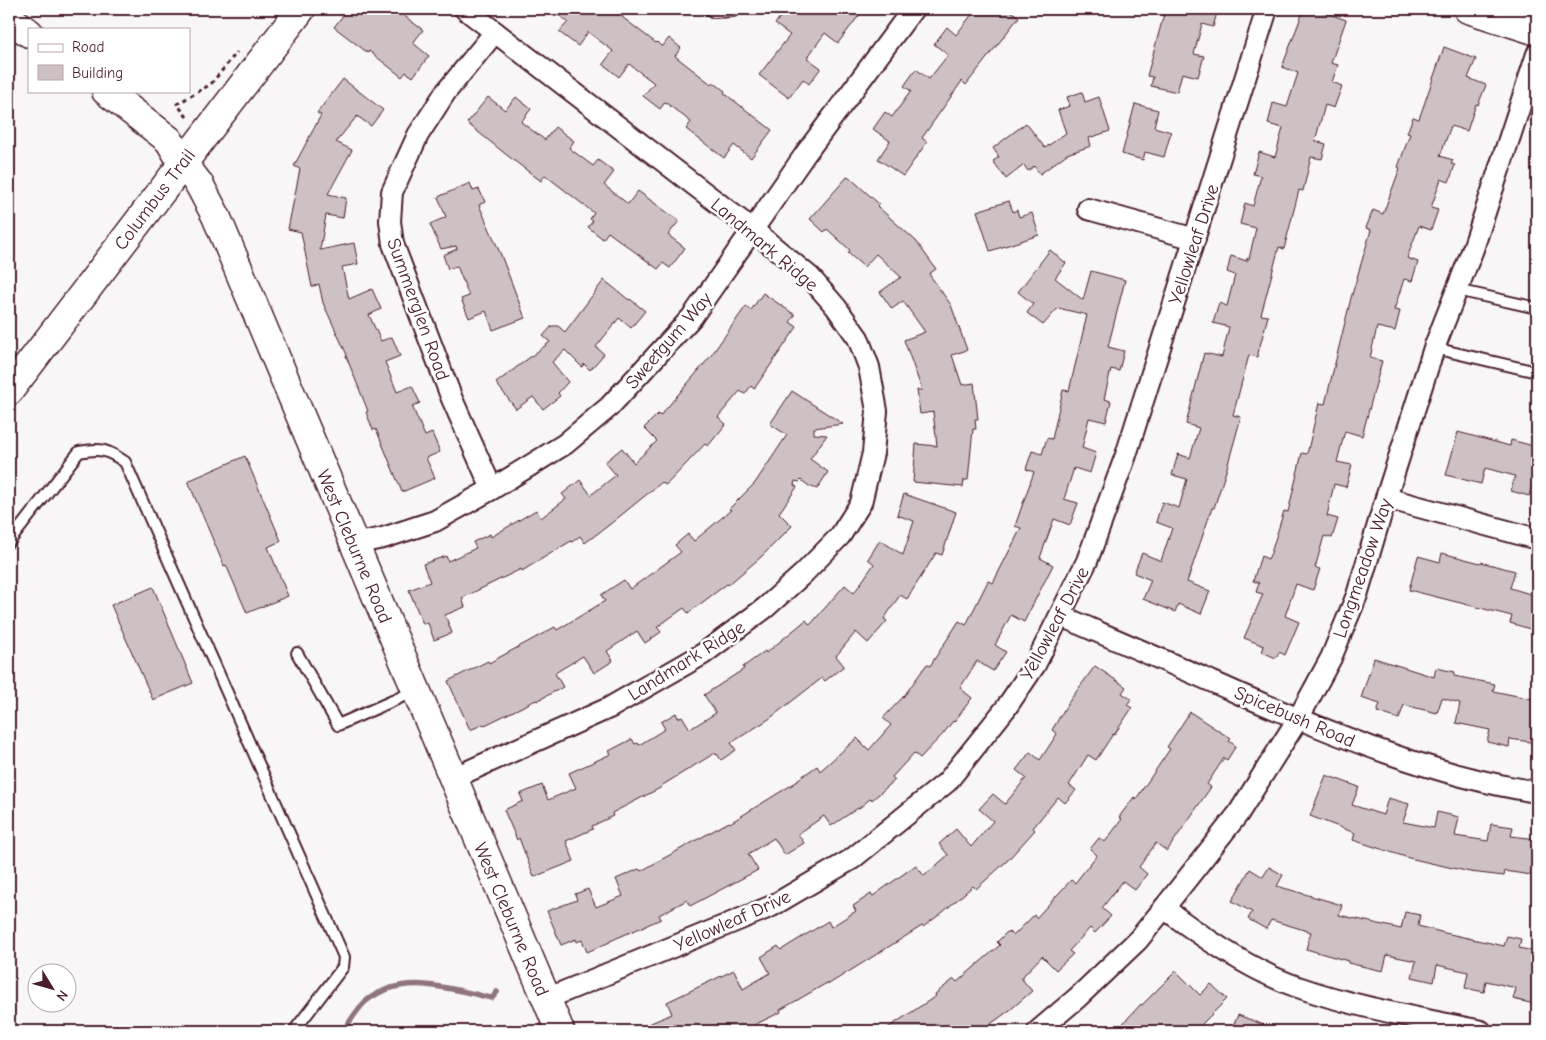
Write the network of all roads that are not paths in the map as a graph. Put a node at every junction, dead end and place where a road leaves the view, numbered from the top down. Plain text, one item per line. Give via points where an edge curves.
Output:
1 (301, 9) edge
2 (465, 9) edge
3 (709, 9) edge
4 (735, 9) edge
5 (913, 9) edge
6 (1267, 9) edge
7 (1468, 9) edge
8 (9, 18) edge
9 (1537, 31) edge
10 (28, 32) edge
11 (495, 32) junction
12 (1537, 54) edge
13 (107, 92) edge
14 (182, 162) junction
15 (1088, 209) dead end
16 (752, 230) junction
17 (1194, 239) junction
18 (1457, 290) junction
19 (1537, 308) edge
20 (1434, 348) junction
21 (1537, 372) edge
22 (9, 390) edge
23 (492, 489) junction
24 (1386, 498) junction
25 (1537, 539) edge
26 (9, 542) edge
27 (354, 544) junction
28 (1061, 616) junction
29 (296, 653) dead end
30 (416, 690) junction
31 (1298, 719) junction
32 (453, 778) junction
33 (1537, 792) edge
34 (1164, 908) junction
35 (546, 999) junction
36 (294, 1031) edge
37 (560, 1031) edge
38 (1038, 1031) edge
39 (1481, 1031) edge

1 - 14 street, Columbus Trail
2 - 11 street, Landmark Ridge
3 - 4 lane via 714,12
5 - 16 street, Sweetgum Way
6 - 17 street, Yellowleaf Drive
7 - 9 street
8 - 10 street
11 - 16 street, Landmark Ridge
11 - 23 street, Summerglen Road via 445,94 418,135 392,192 390,221 393,244 448,390
12 - 18 street, Longmeadow Way
13 - 14 street, West Cleburne Road via 169,140
14 - 22 street, Columbus Trail
14 - 27 street, West Cleburne Road via 199,184 216,216
15 - 17 street
16 - 23 street, Sweetgum Way via 692,317 609,407 565,444
16 - 32 street, Landmark Ridge via 810,277 858,338 869,367 877,411 873,453 861,503 840,536 803,574 765,608 702,654 609,708
17 - 28 street, Yellowleaf Drive via 1126,455 1088,561
18 - 19 lane
18 - 20 street, Longmeadow Way
20 - 21 lane
20 - 24 street, Longmeadow Way
23 - 27 street, Sweetgum Way via 435,521
24 - 25 street
24 - 31 street, Longmeadow Way via 1358,595
26 - 36 lane via 79,452 103,450 125,462 344,957 343,967
27 - 30 street, West Cleburne Road
28 - 31 street, Spicebush Road
28 - 35 street, Yellowleaf Drive via 1035,665 1006,708 947,782 852,859 772,906
29 - 30 lane via 338,725
30 - 32 street, West Cleburne Road
31 - 33 street, Spicebush Road via 1375,750 1447,773
31 - 34 street, Longmeadow Way via 1238,814
32 - 35 street, West Cleburne Road
34 - 38 street, Longmeadow Way via 1131,946
34 - 39 street via 1196,932 1261,971 1295,986 1348,1002
35 - 37 street, West Cleburne Road

